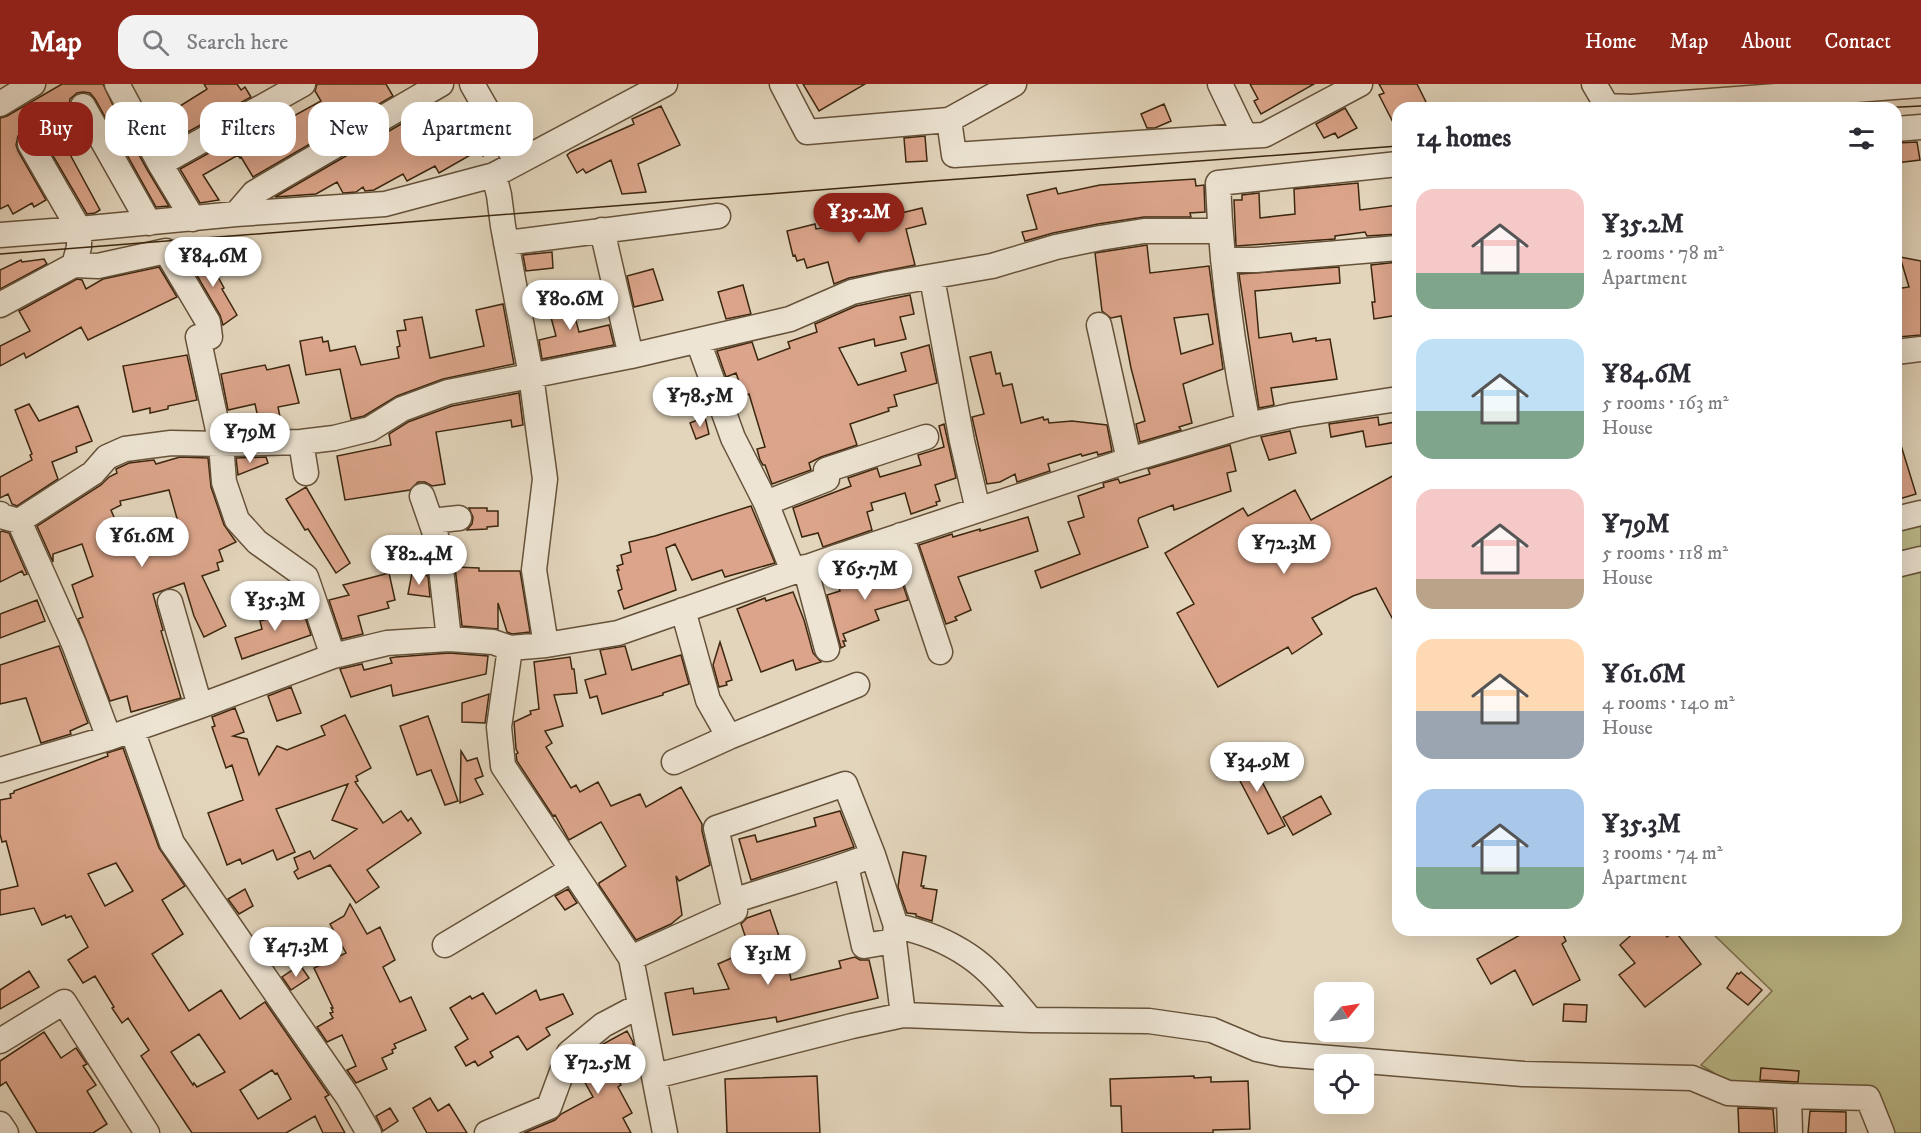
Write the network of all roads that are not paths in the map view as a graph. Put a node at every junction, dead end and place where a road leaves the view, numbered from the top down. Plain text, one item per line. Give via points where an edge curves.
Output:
1 (33, 84) edge
2 (117, 84) edge
3 (303, 84) edge
4 (441, 84) edge
5 (472, 84) edge
6 (665, 84) edge
7 (782, 84) edge
8 (1014, 84) edge
9 (1220, 84) edge
10 (1360, 84) edge
11 (1594, 84) edge
12 (1921, 85) edge
13 (1764, 90) edge
14 (1605, 102) edge
15 (1670, 102) edge
16 (0, 104) edge
17 (949, 120) junction
18 (93, 124) edge
19 (1921, 127) edge
20 (1902, 129) edge
21 (1245, 136) junction
22 (37, 156) edge
23 (516, 161) junction
24 (160, 164) junction
25 (1392, 165) edge
26 (497, 185) junction
27 (236, 214) junction
28 (718, 216) dead end
29 (194, 219) junction
30 (149, 223) junction
31 (79, 229) junction
32 (602, 231) junction
33 (1220, 231) junction
34 (504, 234) junction
35 (0, 235) edge
36 (1392, 249) edge
37 (1223, 260) junction
38 (74, 265) junction
39 (932, 278) junction
40 (0, 304) edge
41 (1099, 325) dead end
42 (698, 341) junction
43 (1921, 349) edge
44 (1902, 351) edge
45 (631, 356) junction
46 (531, 375) junction
47 (1392, 400) edge
48 (1248, 425) junction
49 (926, 437) dead end
50 (301, 442) junction
51 (221, 444) junction
52 (1129, 460) junction
53 (306, 473) dead end
54 (422, 496) dead end
55 (766, 503) junction
56 (978, 510) junction
57 (1921, 513) edge
58 (5, 517) edge
59 (459, 518) dead end
60 (1902, 518) edge
61 (430, 521) junction
62 (901, 536) junction
63 (1921, 559) edge
64 (1902, 564) edge
65 (799, 569) junction
66 (170, 602) dead end
67 (683, 610) junction
68 (449, 639) junction
69 (546, 645) junction
70 (510, 648) junction
71 (827, 649) dead end
72 (940, 652) dead end
73 (333, 656) junction
74 (857, 685) dead end
75 (200, 706) junction
76 (132, 730) junction
77 (729, 737) junction
78 (108, 738) junction
79 (674, 762) dead end
80 (0, 771) edge
81 (873, 855) junction
82 (846, 866) junction
83 (571, 870) junction
84 (733, 901) junction
85 (895, 933) junction
86 (445, 945) dead end
87 (631, 958) junction
88 (639, 1006) junction
89 (903, 1015) junction
90 (1031, 1020) junction
91 (0, 1041) edge
92 (655, 1076) junction
93 (1789, 1096) junction
94 (0, 1124) edge
95 (6, 1133) edge
96 (147, 1133) edge
97 (369, 1133) edge
98 (487, 1133) edge
99 (665, 1133) edge
100 (1790, 1133) edge
101 (1882, 1133) edge

1 - 16 street
2 - 24 street
3 - 24 street
4 - 27 street via 254,193
5 - 23 street
6 - 23 street
7 - 17 street via 807,132
8 - 17 street
9 - 21 street
10 - 21 street via 1264,135
11 - 14 street
12 - 13 street
13 - 15 street
17 - 21 street via 954,155
18 - 30 street
19 - 20 street
22 - 31 street
23 - 26 street
24 - 29 street
25 - 33 street via 1218,183
26 - 27 street via 385,204
26 - 34 street
27 - 29 street
28 - 32 street
29 - 30 street
30 - 31 street
31 - 35 street
31 - 38 street
32 - 34 street
32 - 45 street
33 - 37 street
33 - 39 street via 1144,231 1100,238
34 - 46 street
36 - 37 street
37 - 48 street
38 - 40 street
38 - 51 street via 98,266 166,251 208,322 210,337 198,337
39 - 42 street via 852,292 790,319
39 - 56 street
41 - 52 street
42 - 45 street
42 - 55 street via 733,438
43 - 44 street
45 - 46 street
46 - 50 street via 448,392 402,409 370,429
46 - 69 street via 545,478 534,570
47 - 48 street
48 - 52 street
49 - 55 street via 824,462 827,478
50 - 51 street
50 - 53 street
51 - 58 street via 171,443 125,449 107,457 93,473
51 - 73 street via 225,482 237,520 257,542 306,577
52 - 56 street
54 - 61 street
55 - 65 street
56 - 62 street
57 - 60 street
58 - 78 street via 74,644
59 - 61 street
61 - 68 street via 438,542
62 - 65 street
62 - 72 street
63 - 64 street
65 - 67 street
65 - 71 street
66 - 75 street
67 - 69 street via 618,633
67 - 77 street via 708,700
68 - 70 street via 493,642
68 - 73 street via 387,643
69 - 70 street
70 - 83 street via 499,727 503,766
73 - 75 street
74 - 77 street
75 - 76 street
76 - 78 street
76 - 97 street via 172,843
77 - 79 street
78 - 80 street
81 - 82 street
81 - 84 street via 845,784 716,828
81 - 85 street
82 - 84 street
82 - 85 street via 864,946
83 - 86 street
83 - 87 street
84 - 87 street via 735,911
85 - 89 street
85 - 90 street via 921,931 969,956
87 - 88 street
88 - 92 street
88 - 98 street via 603,1026 569,1053 549,1107
89 - 90 street
89 - 92 street
90 - 93 street via 1149,1021 1212,1030 1257,1049 1281,1054 1523,1074 1692,1078 1728,1093
91 - 96 street via 64,1002
92 - 99 street
93 - 100 street
93 - 101 street via 1868,1098
94 - 95 street

